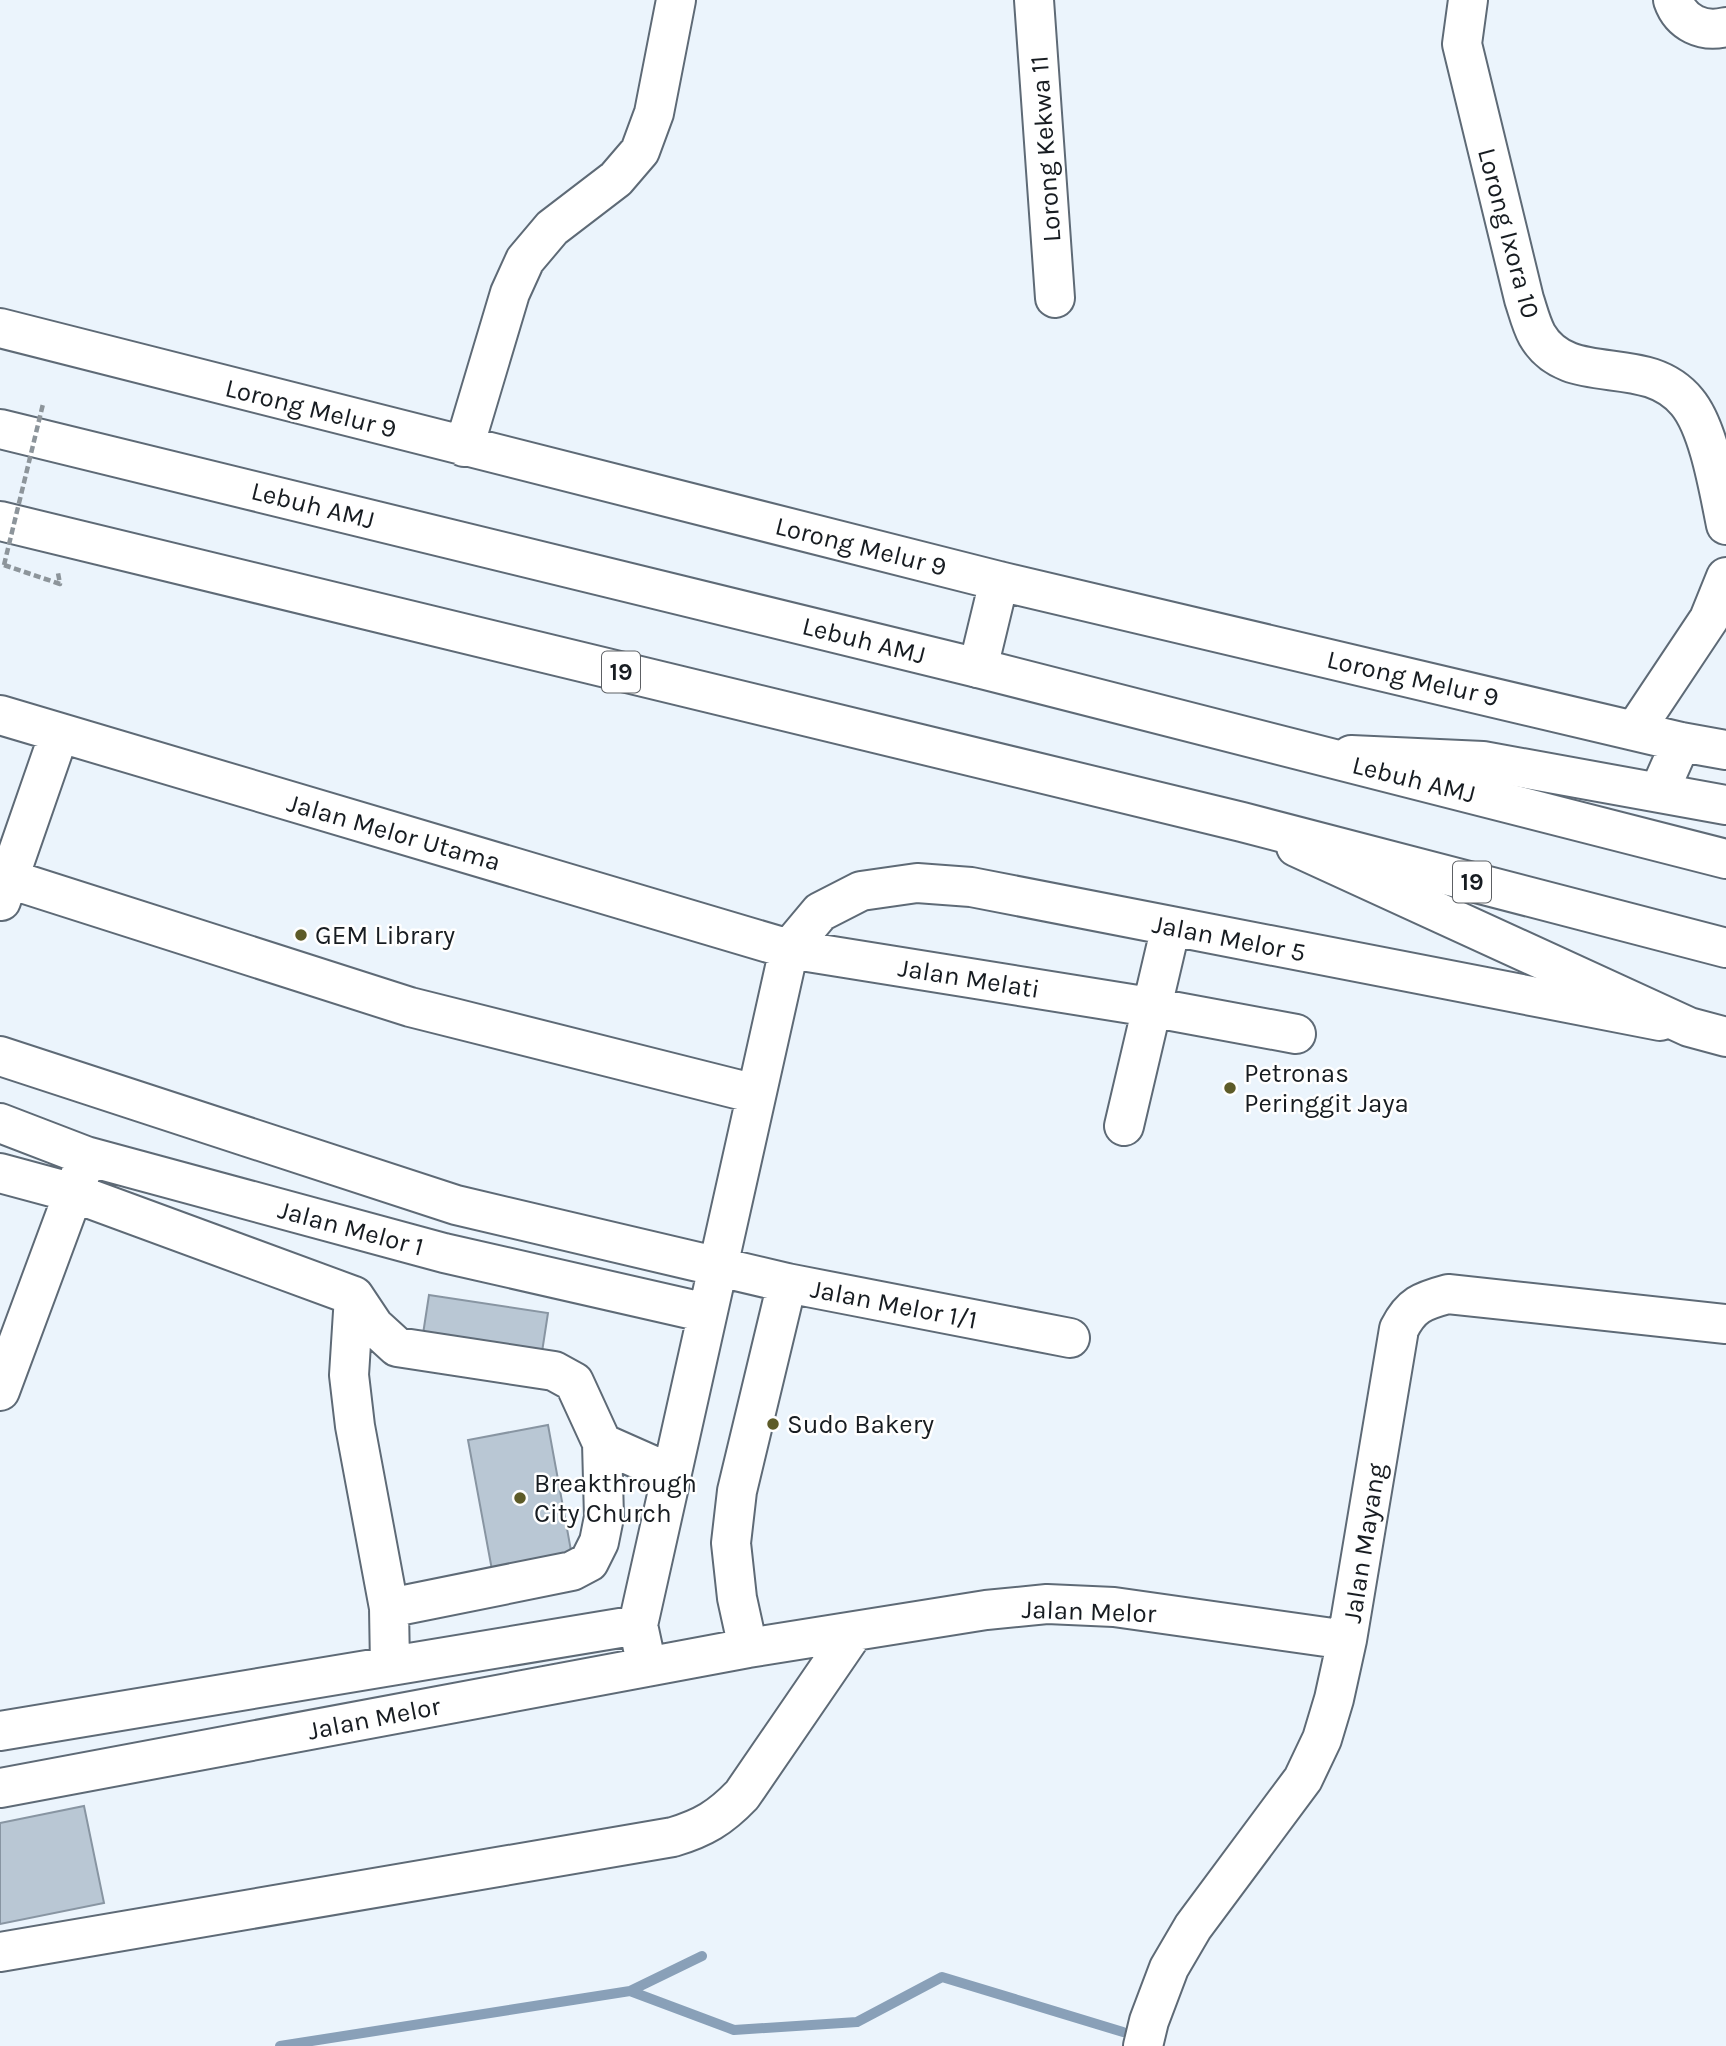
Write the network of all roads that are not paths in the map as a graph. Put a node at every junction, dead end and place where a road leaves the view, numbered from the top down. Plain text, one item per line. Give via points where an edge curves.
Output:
1 (676, 0) edge
2 (1034, 0) edge
3 (1468, 0) edge
4 (1673, 0) edge
5 (1726, 27) edge
6 (1055, 298) dead end
7 (0, 328) edge
8 (0, 429) edge
9 (464, 447) junction
10 (0, 521) edge
11 (1726, 525) edge
12 (1726, 577) edge
13 (999, 581) junction
14 (978, 668) junction
15 (0, 715) edge
16 (1635, 730) junction
17 (59, 734) junction
18 (1681, 742) junction
19 (1726, 750) edge
20 (1311, 752) junction
21 (1660, 792) junction
22 (1726, 805) edge
23 (1242, 822) junction
24 (1722, 858) edge
25 (3, 886) edge
26 (1171, 926) junction
27 (1715, 945) edge
28 (789, 949) junction
29 (1150, 1007) junction
30 (1689, 1027) junction
31 (1296, 1034) dead end
32 (1726, 1037) edge
33 (0, 1056) edge
34 (756, 1094) junction
35 (0, 1123) edge
36 (1124, 1126) dead end
37 (86, 1156) junction
38 (0, 1172) edge
39 (74, 1194) junction
40 (718, 1266) junction
41 (787, 1283) junction
42 (354, 1296) junction
43 (707, 1313) junction
44 (1726, 1324) edge
45 (1070, 1338) dead end
46 (0, 1391) edge
47 (602, 1443) junction
48 (672, 1474) junction
49 (389, 1608) junction
50 (638, 1625) junction
51 (853, 1633) junction
52 (1348, 1640) junction
53 (748, 1648) junction
54 (390, 1666) junction
55 (647, 1667) junction
56 (103, 1713) junction
57 (0, 1731) edge
58 (113, 1767) junction
59 (0, 1788) edge
60 (0, 1952) edge
61 (1143, 2046) edge

1 - 9 main road via 654,113 640,150 616,179 552,229 525,260 510,293
2 - 6 main road, Lorong Kekwa 11
3 - 11 main road, Lorong Ixora 10 via 1462,44 1536,333 1560,359 1653,377 1674,388 1690,405 1701,428
4 - 5 main road via 1695,27
7 - 9 main road, Lorong Melur 9
8 - 14 main road, Lebuh AMJ
9 - 13 main road, Lorong Melur 9
10 - 23 main road, 19
12 - 16 main road via 1709,619
13 - 14 main road
13 - 16 main road, Lorong Melur 9
14 - 20 main road, Lebuh AMJ
15 - 17 main road, Jalan Melor Utama
16 - 18 main road, Lorong Melur 9
17 - 25 main road
17 - 28 main road, Jalan Melor Utama
18 - 19 main road, Lorong Melur 9
18 - 21 main road
20 - 21 main road via 1483,761
20 - 24 main road, Lebuh AMJ
21 - 22 main road
23 - 27 main road, 19
23 - 30 main road
25 - 34 main road via 410,1007
26 - 28 main road, Jalan Melor 5 via 971,887 917,883 861,891 820,912
26 - 29 main road
26 - 30 main road, Jalan Melor 5
28 - 29 main road, Jalan Melati
28 - 34 main road
29 - 31 main road, Jalan Melati
29 - 36 main road
30 - 32 main road
33 - 40 main road, Jalan Melor 1/1 via 456,1205
34 - 40 main road
35 - 37 main road, Jalan Melor 1
37 - 39 main road
37 - 43 main road, Jalan Melor 1 via 444,1254
38 - 39 main road
39 - 42 main road
39 - 46 main road
40 - 41 main road, Jalan Melor 1/1
40 - 43 main road
41 - 45 main road, Jalan Melor 1/1
41 - 53 main road via 737,1491 731,1543
42 - 47 main road via 374,1326 397,1348 554,1371 574,1382
42 - 49 main road via 349,1375
43 - 48 main road
44 - 52 main road, Jalan Mayang via 1448,1294 1423,1301 1407,1314 1399,1329
47 - 48 main road
47 - 49 main road via 604,1517 589,1562 572,1572
48 - 50 main road
49 - 54 main road
50 - 54 main road, Jalan Melor
50 - 55 main road
51 - 52 main road, Jalan Melor via 1048,1604 1114,1607
51 - 53 main road, Jalan Melor
51 - 60 main road via 741,1795 723,1815 696,1830
52 - 61 main road, Jalan Mayang via 1325,1729 1303,1779 1193,1927 1169,1968
53 - 55 main road, Jalan Melor
54 - 56 main road, Jalan Melor
55 - 58 main road, Jalan Melor
56 - 57 main road, Jalan Melor
56 - 58 main road
58 - 59 main road, Jalan Melor

